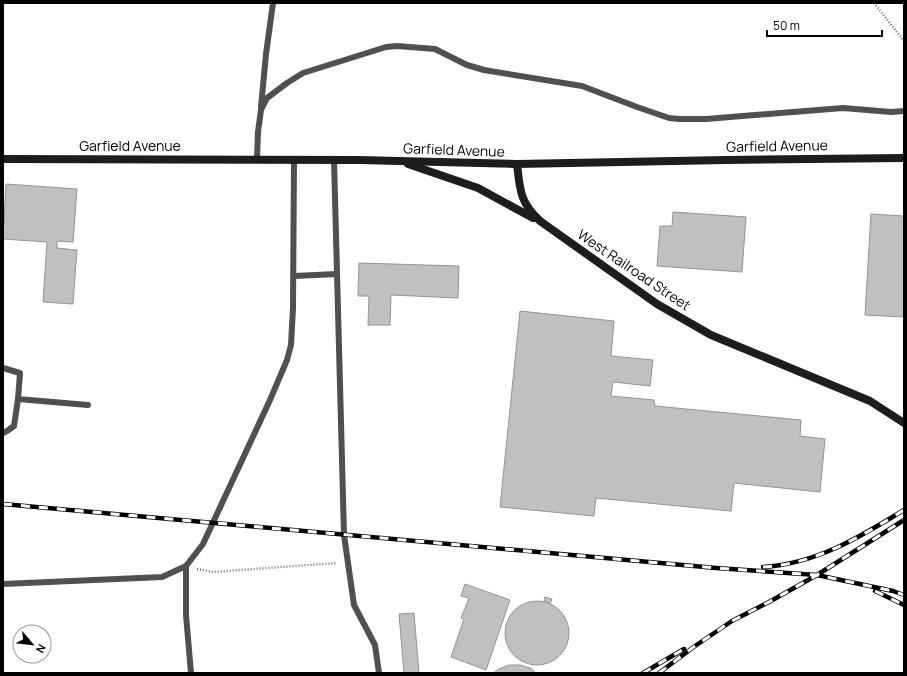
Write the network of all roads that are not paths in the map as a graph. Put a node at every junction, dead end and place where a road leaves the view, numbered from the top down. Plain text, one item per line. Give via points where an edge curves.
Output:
1 (273, 3) edge
2 (261, 109) junction
3 (904, 111) edge
4 (904, 158) edge
5 (3, 159) edge
6 (257, 159) junction
7 (294, 160) junction
8 (334, 160) junction
9 (398, 161) junction
10 (517, 164) junction
11 (540, 221) junction
12 (337, 274) junction
13 (294, 276) junction
14 (3, 368) edge
15 (18, 399) junction
16 (88, 405) dead end
17 (904, 423) edge
18 (3, 433) edge
19 (186, 566) junction
20 (3, 584) edge
21 (191, 673) edge
22 (379, 673) edge

1 - 2 lane
2 - 3 lane via 267,98 304,73 386,47 397,46 435,49 484,70 582,86 669,118 706,119 843,108
2 - 6 lane
4 - 10 street, Garfield Avenue
5 - 6 street, Garfield Avenue
6 - 7 street, Garfield Avenue
7 - 8 street, Garfield Avenue
7 - 13 lane
8 - 9 street, Garfield Avenue
8 - 12 lane
9 - 10 street, Garfield Avenue
9 - 11 street via 478,188
10 - 11 street, West Railroad Street via 521,194 526,206
11 - 17 street, West Railroad Street via 657,304 711,335 870,400
12 - 13 lane
12 - 22 lane via 344,535 354,605 375,645
13 - 19 lane via 291,345 287,360 203,544
14 - 15 lane via 20,373
15 - 16 lane
15 - 18 lane via 14,426
19 - 20 lane via 162,577
19 - 21 lane via 186,615

